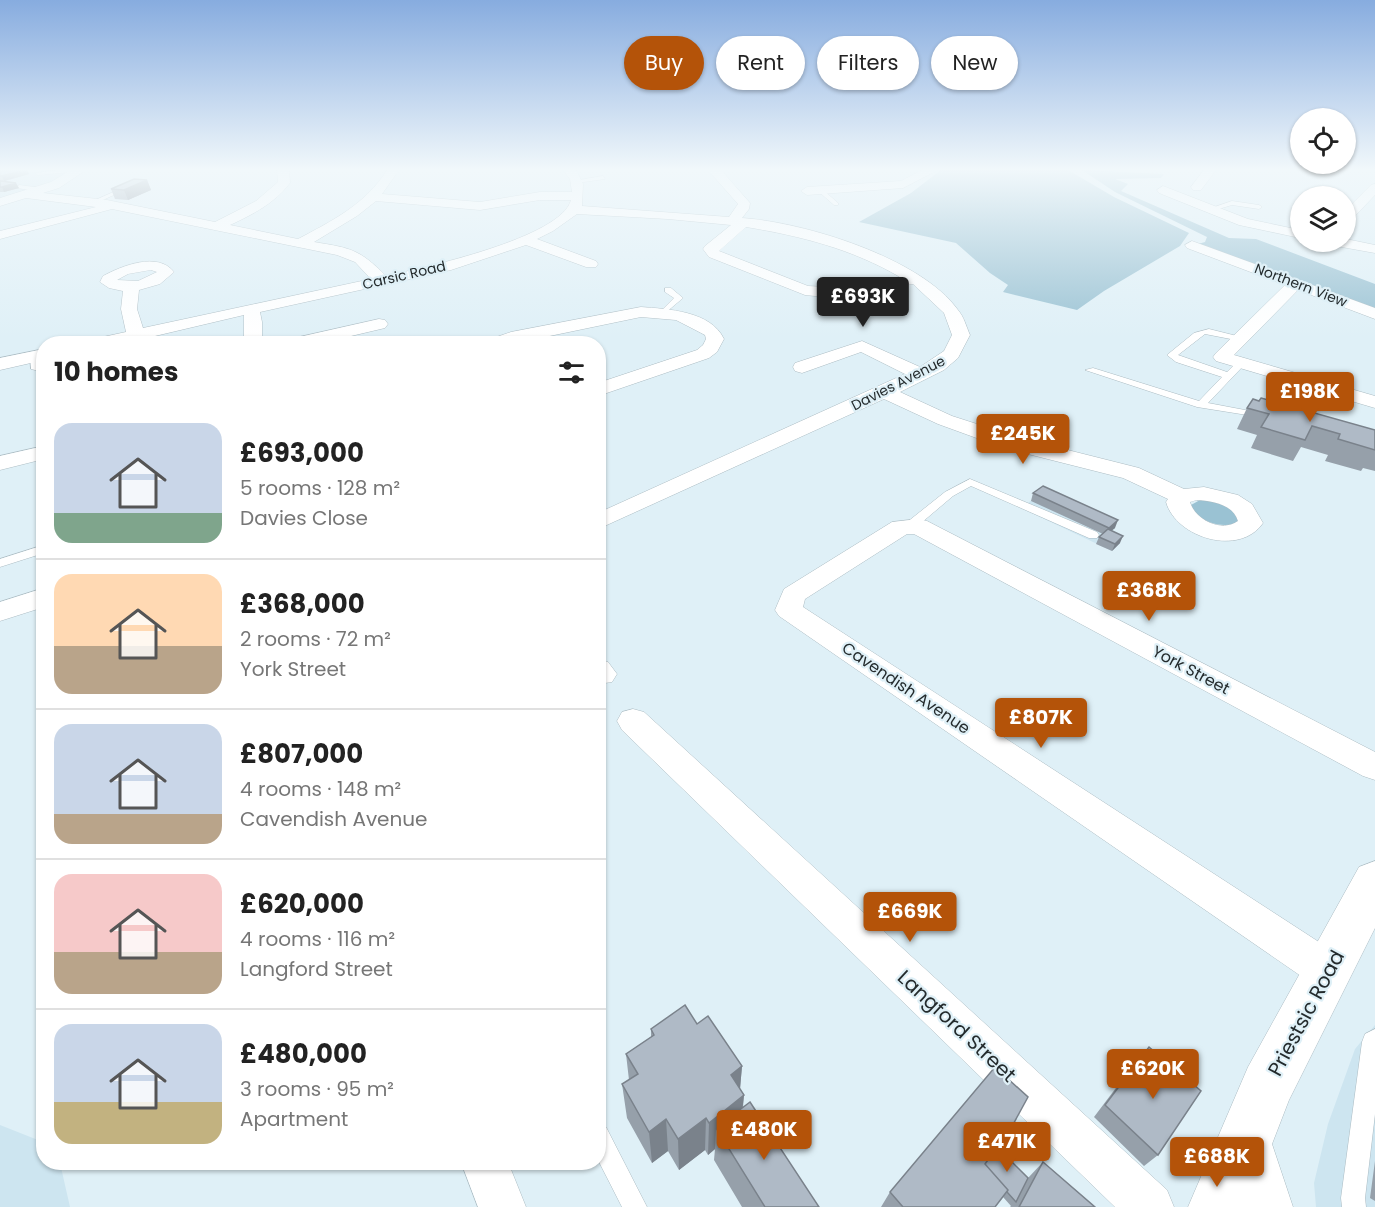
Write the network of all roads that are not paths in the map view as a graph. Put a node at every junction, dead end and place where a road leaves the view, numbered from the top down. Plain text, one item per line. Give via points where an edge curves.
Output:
1 (35, 226) edge
2 (218, 226) edge
3 (332, 226) edge
4 (539, 226) edge
5 (733, 226) edge
6 (767, 226) edge
7 (1264, 226) edge
8 (1290, 232) edge
9 (0, 235) edge
10 (526, 240) junction
11 (300, 244) junction
12 (1192, 245) dead end
13 (1356, 246) edge
14 (1375, 249) edge
15 (591, 264) dead end
16 (917, 279) junction
17 (381, 280) junction
18 (1296, 283) junction
19 (131, 286) dead end
20 (668, 290) dead end
21 (251, 308) junction
22 (664, 312) junction
23 (1375, 314) edge
24 (379, 324) dead end
25 (136, 335) junction
26 (131, 336) edge
27 (253, 336) edge
28 (327, 336) edge
29 (516, 336) edge
30 (1241, 338) junction
31 (36, 360) edge
32 (0, 364) edge
33 (802, 367) dead end
34 (1235, 369) junction
35 (1090, 370) dead end
36 (919, 375) junction
37 (606, 387) edge
38 (884, 392) junction
39 (1375, 402) edge
40 (1202, 405) junction
41 (1268, 418) edge
42 (36, 454) edge
43 (0, 463) edge
44 (1182, 497) dead end
45 (606, 518) edge
46 (910, 526) junction
47 (1094, 536) dead end
48 (36, 552) edge
49 (0, 563) edge
50 (36, 600) edge
51 (0, 612) edge
52 (633, 721) dead end
53 (1375, 766) edge
54 (1373, 892) edge
55 (1328, 971) junction
56 (1375, 1040) edge
57 (1244, 1146) junction
58 (606, 1151) edge
59 (487, 1170) edge
60 (502, 1207) edge
61 (635, 1207) edge
62 (1150, 1207) edge
63 (1218, 1207) edge
64 (1263, 1207) edge
65 (1355, 1207) edge

1 - 9 street
2 - 11 street
3 - 11 street
4 - 10 street, Carsic Road
5 - 16 street via 710,249 714,254 805,290 825,292
6 - 16 street, Davies Avenue via 807,234 869,255
7 - 8 street
10 - 15 street
10 - 17 street, Carsic Road via 476,258
11 - 17 street via 341,251 360,259
12 - 18 street, Northern View
13 - 14 street
16 - 36 street, Davies Avenue via 952,312 961,335 952,354
17 - 21 street, Carsic Road
18 - 23 street, Northern View
18 - 30 street
19 - 25 street via 129,309
20 - 22 lane via 679,298
21 - 25 street, Carsic Road
21 - 27 street
22 - 29 street via 641,312
22 - 37 street via 689,318 712,332 715,339 711,348
24 - 28 street
25 - 26 street, Carsic Road
30 - 34 street via 1222,357
30 - 34 lane via 1201,331 1172,355 1179,360
31 - 32 street
33 - 36 street via 862,346
34 - 39 street
34 - 40 lane
35 - 40 lane
36 - 38 street, Davies Avenue
38 - 44 street via 945,420 1000,439 1131,473
38 - 45 street, Davies Avenue
40 - 41 lane
42 - 43 street
46 - 47 lane via 970,482
46 - 53 street, York Street via 918,526
46 - 55 street, Cavendish Avenue via 901,527 793,595 789,610
48 - 49 lane
50 - 51 street
52 - 62 street, Langford Street
54 - 55 main road, Priestsic Road
55 - 57 main road, Priestsic Road via 1267,1086
56 - 65 lane via 1358,1154
57 - 63 main road, Priestsic Road
57 - 64 main road
58 - 61 lane
59 - 60 street

